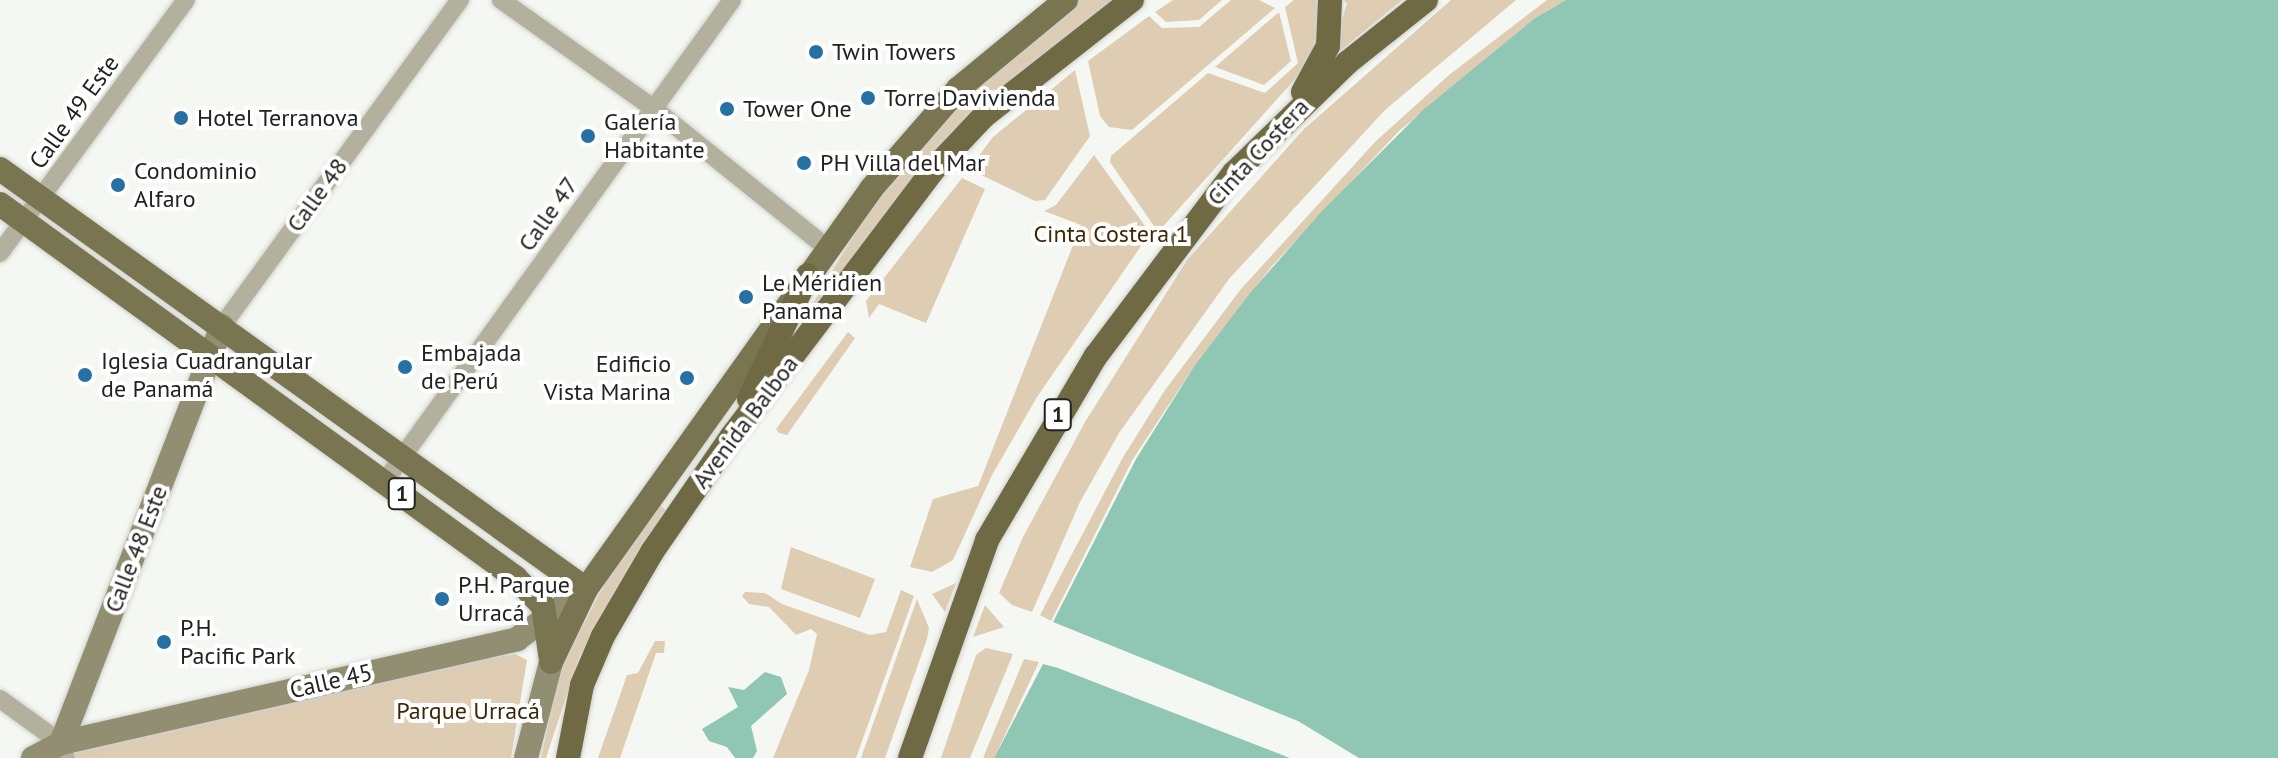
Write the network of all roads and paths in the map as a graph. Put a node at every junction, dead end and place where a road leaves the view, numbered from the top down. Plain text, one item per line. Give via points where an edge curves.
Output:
1 (186, 0) edge
2 (460, 0) edge
3 (501, 0) edge
4 (732, 0) edge
5 (1066, 0) edge
6 (1132, 0) edge
7 (1330, 0) edge
8 (1426, 0) edge
9 (653, 108) junction
10 (1286, 118) junction
11 (0, 169) edge
12 (41, 198) junction
13 (0, 204) edge
14 (23, 221) junction
15 (827, 248) junction
16 (0, 253) edge
17 (808, 275) junction
18 (222, 326) junction
19 (210, 356) junction
20 (732, 436) junction
21 (404, 457) junction
22 (385, 481) junction
23 (586, 589) junction
24 (557, 622) junction
25 (582, 685) junction
26 (0, 699) edge
27 (64, 750) edge
28 (33, 758) edge
29 (526, 758) edge
30 (553, 758) edge
31 (568, 758) edge
32 (910, 758) edge

1 - 12 street, Calle 49 Este
2 - 18 street, Calle 48
3 - 9 street
4 - 9 street, Calle 47
5 - 15 main road, Avenida Balboa via 958,89 912,138
6 - 20 highway, Avenida Balboa via 996,107 934,169
7 - 10 highway via 1328,46
8 - 10 highway, Cinta Costera / 1
9 - 15 street
9 - 21 street, Calle 47
10 - 32 highway, Cinta Costera / 1 via 1234,173 1145,285 1036,453 987,540
11 - 12 main road, 1
12 - 14 street, Calle 49 Este
12 - 18 main road, 1
13 - 14 main road, 1
14 - 16 street, Calle 49 Este
14 - 19 main road, 1
15 - 17 main road, Avenida Balboa
17 - 20 highway
17 - 23 main road, Avenida Balboa
18 - 19 main road, Calle 48
18 - 21 main road, 1
19 - 22 main road, 1
19 - 27 main road, Calle 48 Este
20 - 25 highway, Avenida Balboa via 628,590
21 - 22 street, Calle 47
21 - 23 main road, 1
22 - 24 main road, 1 via 531,591
23 - 24 main road, Avenida Balboa
24 - 27 main road, Calle 45 via 517,639
24 - 29 main road, 1
25 - 30 highway
25 - 31 highway, Avenida Balboa
26 - 27 street
27 - 28 main road, Calle 45

